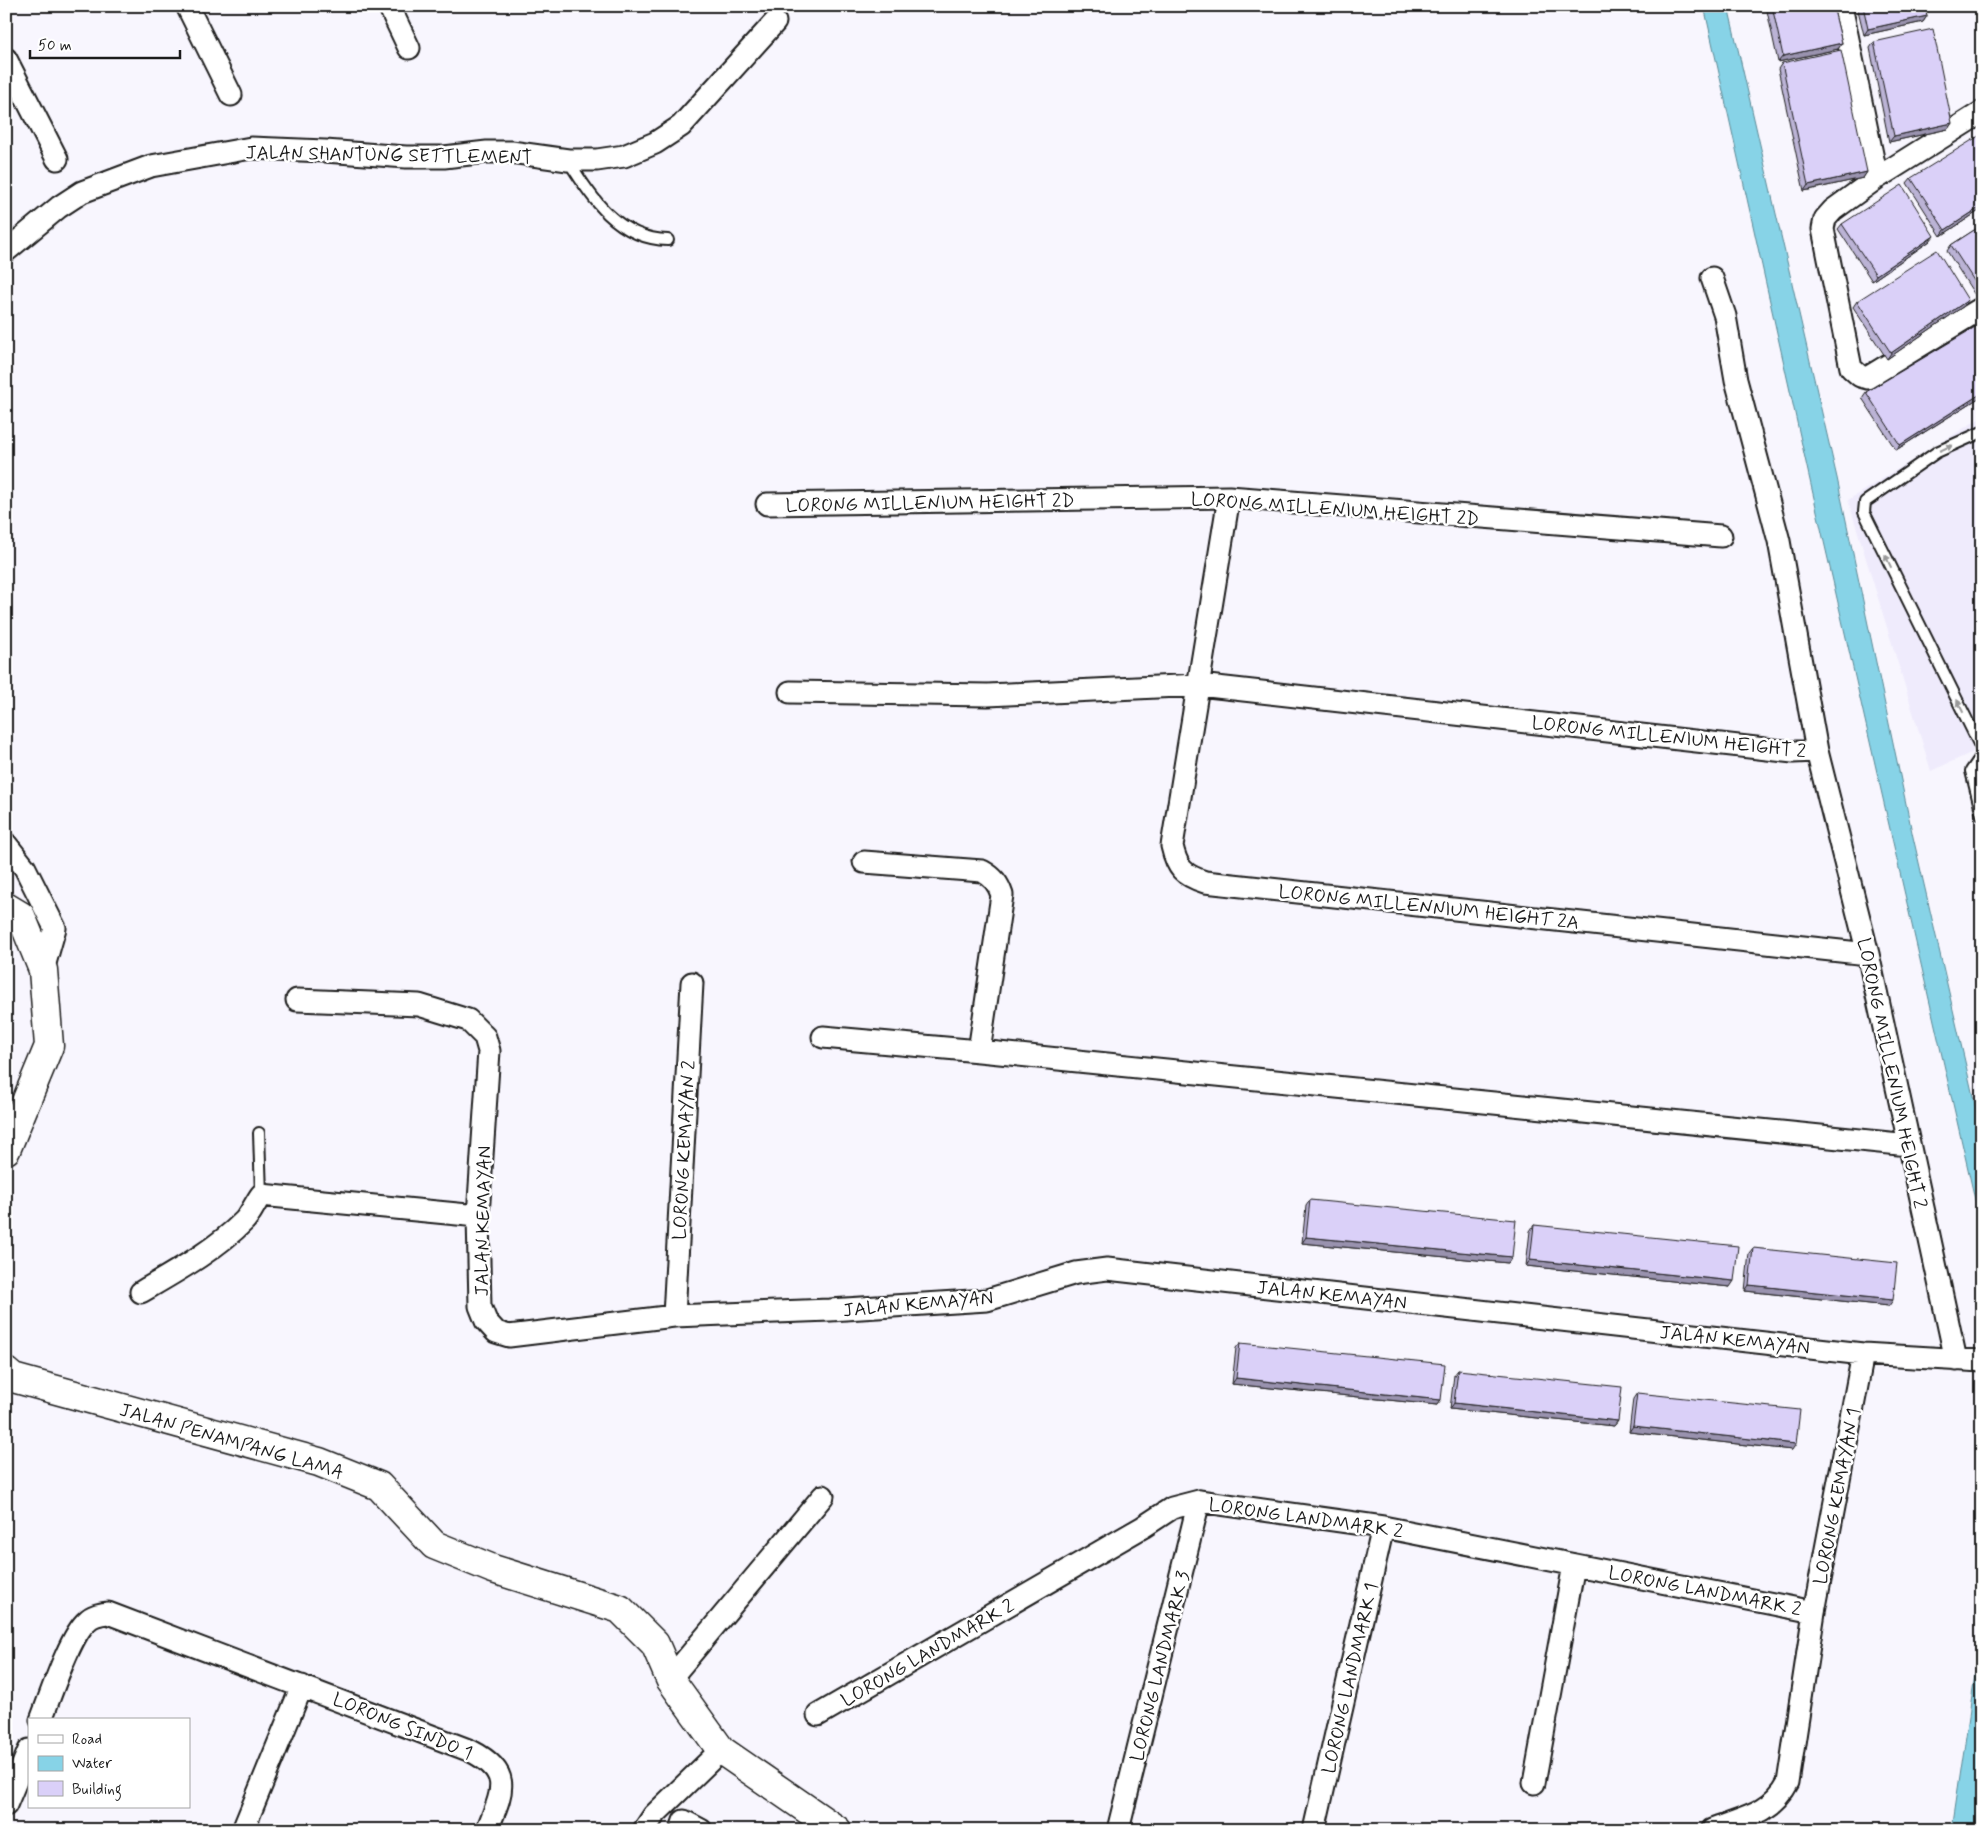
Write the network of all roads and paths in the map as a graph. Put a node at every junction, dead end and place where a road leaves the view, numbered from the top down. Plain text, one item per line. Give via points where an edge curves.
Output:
1 (187, 6) edge
2 (389, 6) edge
3 (1841, 6) edge
4 (775, 22) dead end
5 (409, 48) dead end
6 (6, 59) edge
7 (231, 95) dead end
8 (1982, 112) edge
9 (57, 159) dead end
10 (568, 160) junction
11 (1878, 178) junction
12 (668, 240) dead end
13 (6, 252) edge
14 (1712, 278) dead end
15 (1982, 308) edge
16 (1982, 432) edge
17 (1229, 497) junction
18 (767, 504) dead end
19 (1721, 536) dead end
20 (1199, 685) junction
21 (790, 692) dead end
22 (1982, 750) edge
23 (1817, 751) junction
24 (1982, 754) edge
25 (1982, 815) edge
26 (6, 844) edge
27 (864, 862) dead end
28 (6, 907) edge
29 (1868, 954) junction
30 (43, 970) junction
31 (692, 983) dead end
32 (297, 1000) dead end
33 (823, 1037) dead end
34 (979, 1051) junction
35 (259, 1134) dead end
36 (1909, 1145) junction
37 (6, 1150) edge
38 (261, 1194) junction
39 (478, 1216) junction
40 (142, 1292) dead end
41 (674, 1316) junction
42 (1863, 1354) junction
43 (1956, 1360) junction
44 (1982, 1361) edge
45 (8, 1378) edge
46 (824, 1496) dead end
47 (1199, 1501) junction
48 (1383, 1527) junction
49 (1574, 1565) junction
50 (1814, 1612) junction
51 (670, 1679) junction
52 (302, 1686) junction
53 (818, 1715) dead end
54 (42, 1718) edge
55 (721, 1750) junction
56 (28, 1752) edge
57 (1534, 1783) dead end
58 (6, 1805) edge
59 (243, 1830) edge
60 (487, 1830) edge
61 (644, 1830) edge
62 (681, 1830) edge
63 (701, 1830) edge
64 (837, 1830) edge
65 (1118, 1830) edge
66 (1314, 1830) edge
67 (1712, 1830) edge

1 - 7 street
2 - 5 street
3 - 11 street
4 - 10 street, JALAN SHANTUNG SETTLEMENT via 681,126 655,143 624,156
6 - 9 street
8 - 11 street
10 - 12 lane via 604,212 639,234
10 - 13 street, JALAN SHANTUNG SETTLEMENT via 511,152 406,157 250,148 151,166 82,192
11 - 15 street via 1824,219 1823,229 1854,372 1867,378
14 - 23 street via 1725,316 1736,380 1779,541
22 -> 16 lane via 1864,512 1865,502 1885,487 1937,452
17 - 18 street, LORONG MILLENIUM HEIGHT 2D
17 - 19 street, LORONG MILLENIUM HEIGHT 2D
17 - 20 street, LORONG MILLENNIUM HEIGHT 2A
20 - 21 street, LORONG MILLENIUM HEIGHT 2 via 988,695
20 - 23 street, LORONG MILLENIUM HEIGHT 2 via 1793,752
20 - 29 street, LORONG MILLENNIUM HEIGHT 2A via 1172,846 1178,864 1191,877 1215,883
23 - 29 street, LORONG MILLENIUM HEIGHT 2
24 - 25 lane via 1971,771
26 - 30 street via 25,868 55,928
27 - 34 street via 982,871 999,886 1002,894
28 - 30 main road via 21,916
29 - 36 street, LORONG MILLENIUM HEIGHT 2
30 - 37 main road via 50,1046
31 - 41 street, LORONG KEMAYAN 2
32 - 39 street, JALAN KEMAYAN via 420,1004 468,1020 486,1037 489,1051
33 - 34 street
34 - 36 street
35 - 38 lane
36 - 43 street, LORONG MILLENIUM HEIGHT 2
38 - 39 street
38 - 40 street via 245,1220 216,1244
39 - 41 street, JALAN KEMAYAN via 480,1306 486,1321 496,1332 509,1336
41 - 42 street, JALAN KEMAYAN via 987,1300 1076,1273 1107,1269
42 - 43 street, JALAN KEMAYAN
42 - 50 street, LORONG KEMAYAN 1
43 - 44 street, JALAN KEMAYAN
45 - 51 main road, JALAN PENAMPANG LAMA via 319,1462 379,1486 434,1545 493,1569 620,1609 655,1644
46 - 51 street
47 - 48 street, LORONG LANDMARK 2
47 - 53 street, LORONG LANDMARK 2 via 1172,1508
47 - 65 street, LORONG LANDMARK 3
48 - 49 street, LORONG LANDMARK 2
48 - 66 street, LORONG LANDMARK 1
49 - 50 street, LORONG LANDMARK 2
49 - 57 street
50 - 67 street, LORONG KEMAYAN 1 via 1788,1783 1771,1806
51 - 55 main road, JALAN PENAMPANG LAMA
52 - 54 street, LORONG SINDO 1 via 108,1613 87,1620 80,1628
52 - 59 street
52 - 60 street, LORONG SINDO 1 via 487,1759 501,1780 500,1796
55 - 61 street via 654,1815
55 - 64 main road, JALAN PENAMPANG LAMA
56 - 58 street
62 - 63 street via 684,1821

